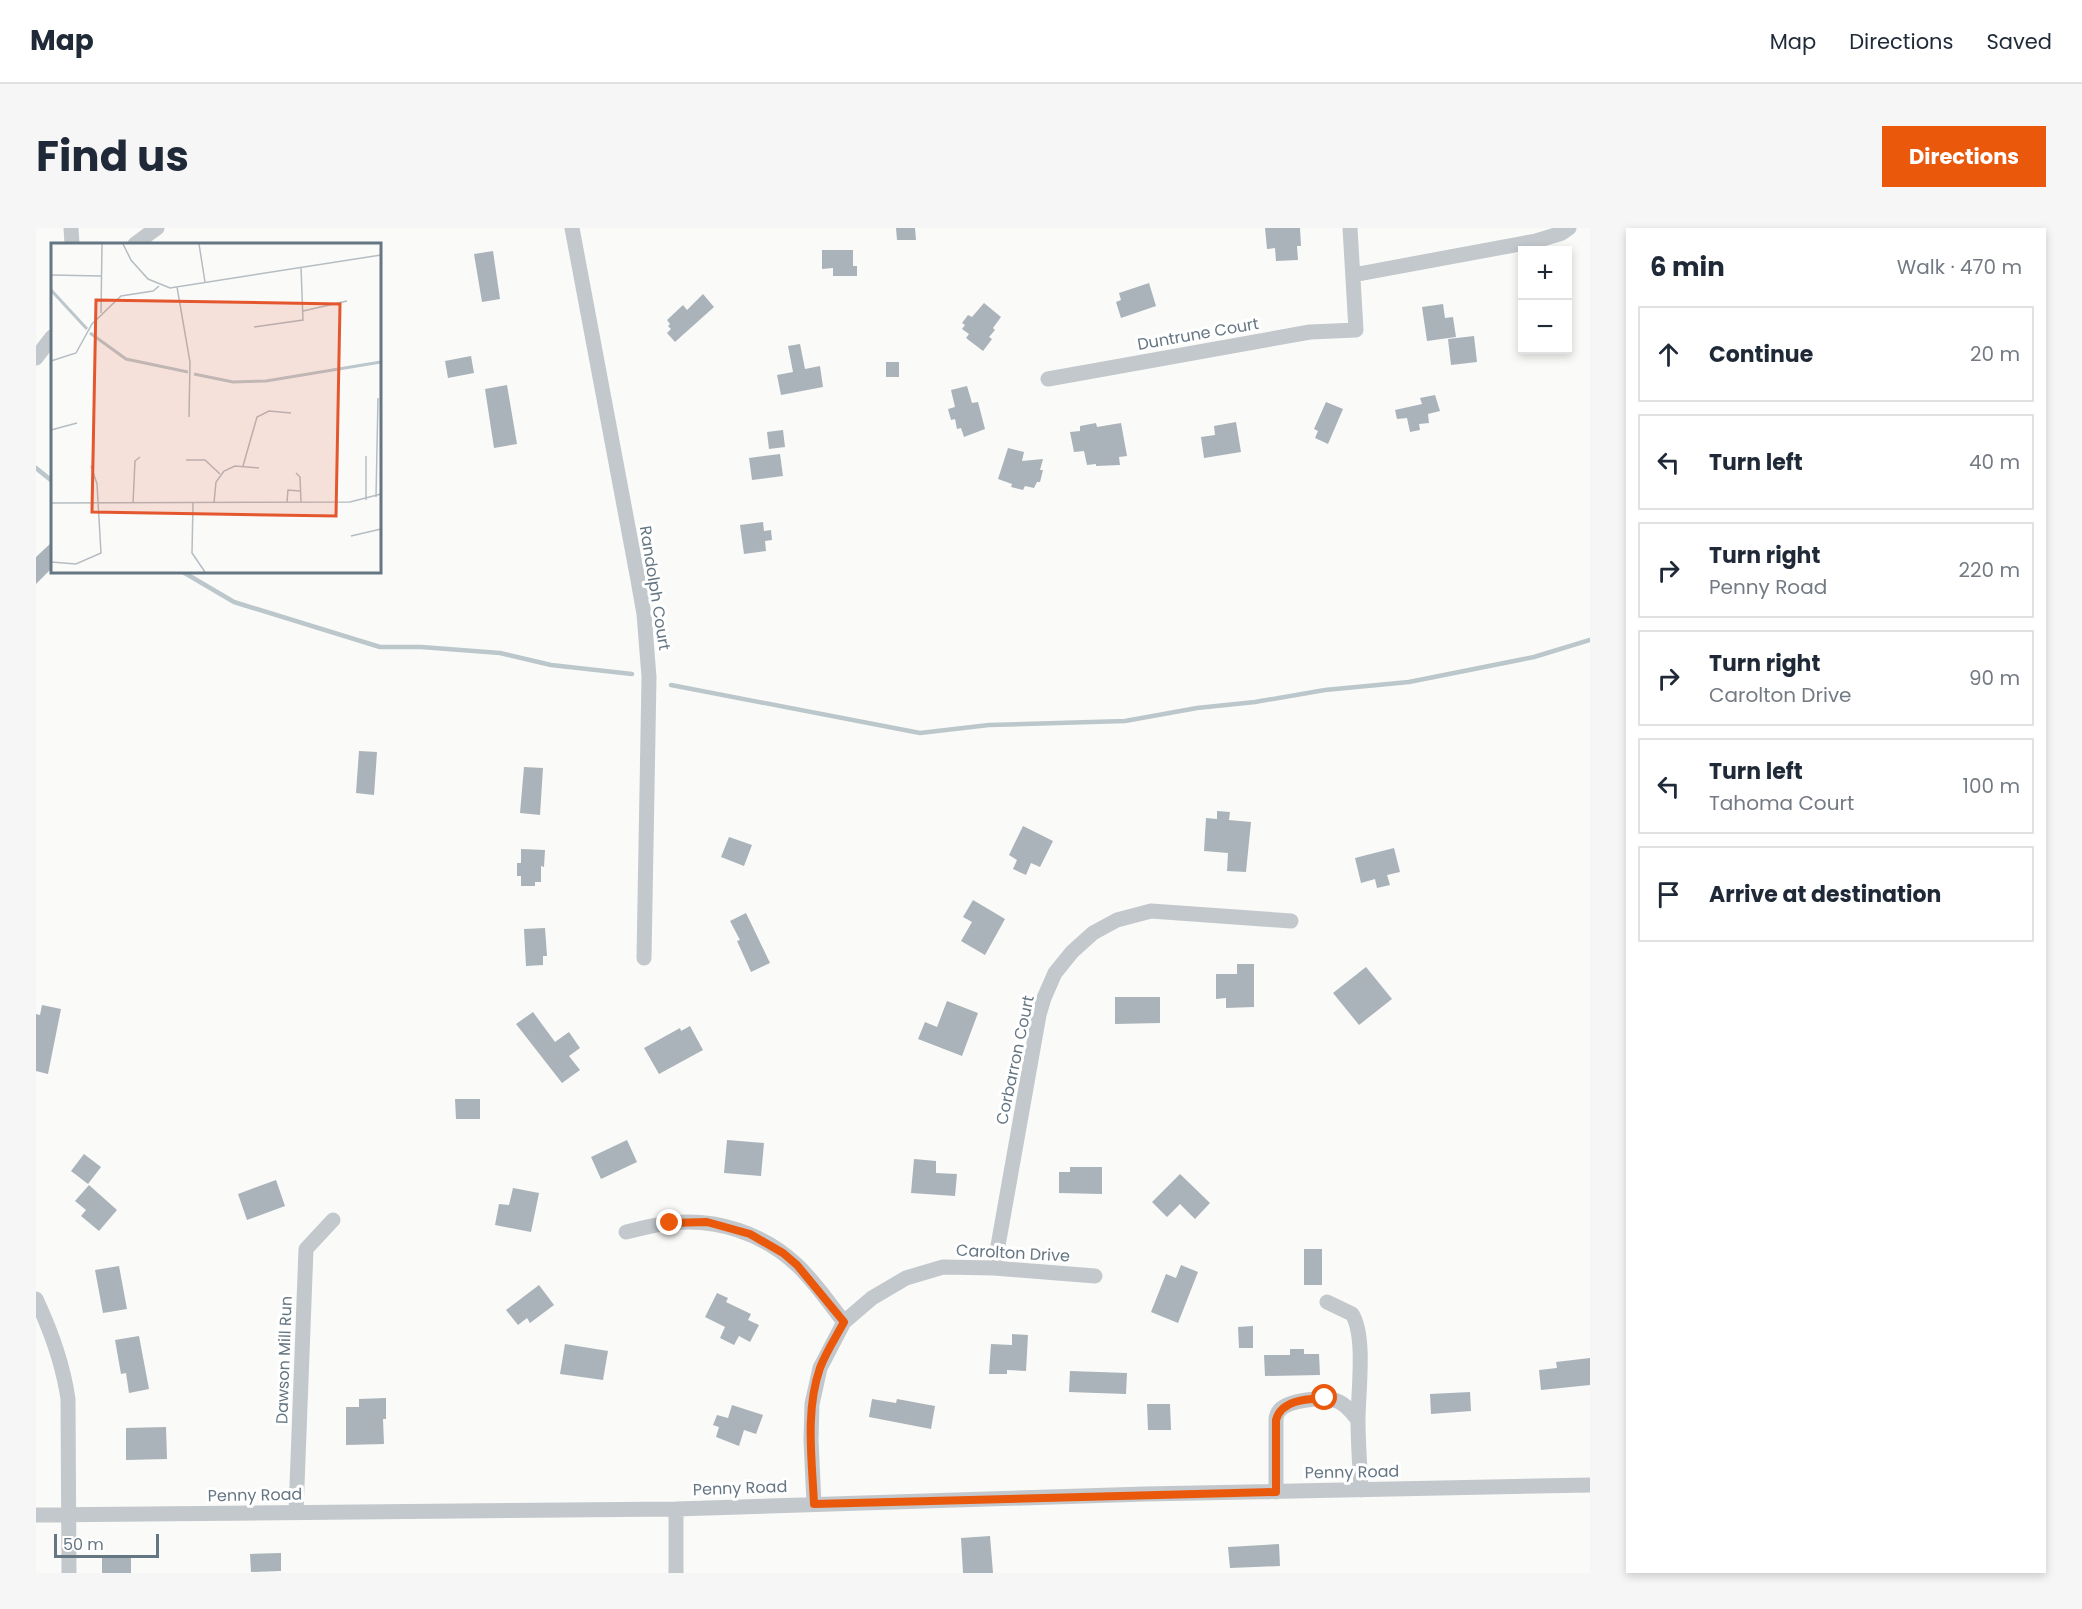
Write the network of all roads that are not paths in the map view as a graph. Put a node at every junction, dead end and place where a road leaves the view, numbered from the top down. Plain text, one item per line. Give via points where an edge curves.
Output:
1 (71, 228) edge
2 (157, 228) edge
3 (572, 228) edge
4 (1350, 228) edge
5 (1569, 228) edge
6 (72, 243) edge
7 (136, 243) edge
8 (1353, 274) junction
9 (51, 338) edge
10 (36, 358) edge
11 (1048, 379) dead end
12 (1291, 921) dead end
13 (644, 958) dead end
14 (333, 1220) dead end
15 (626, 1232) dead end
16 (994, 1268) junction
17 (1095, 1276) dead end
18 (36, 1299) edge
19 (1327, 1302) dead end
20 (844, 1322) junction
21 (1358, 1420) junction
22 (1590, 1485) edge
23 (1361, 1490) junction
24 (1276, 1492) junction
25 (814, 1504) junction
26 (676, 1509) junction
27 (296, 1512) junction
28 (68, 1514) junction
29 (36, 1515) edge
30 (69, 1573) edge
31 (676, 1573) edge

1 - 6 street
2 - 7 street
3 - 13 street, Randolph Court via 647,639
4 - 8 street
5 - 8 street via 1536,241
8 - 11 street, Duntrune Court via 1356,330 1310,332
9 - 10 street
12 - 16 street, Corbarron Court via 1152,911 1117,920 1093,933 1072,952 1055,974 1039,1015
14 - 27 street, Dawson Mill Run via 306,1249
15 - 20 street via 670,1223 707,1222 750,1234 797,1265
16 - 17 street, Carolton Drive
16 - 20 street, Carolton Drive via 943,1267 906,1278 872,1298
18 - 28 street via 64,1376 68,1399
19 - 21 street via 1352,1314 1358,1328
20 - 25 street, Carolton Drive via 820,1368 812,1404
21 - 23 street
21 - 24 street via 1341,1403 1325,1398 1298,1402 1278,1412
22 - 23 street, Penny Road
23 - 24 street, Penny Road
24 - 25 street, Penny Road
25 - 26 street, Penny Road
26 - 27 street, Penny Road
26 - 31 street
27 - 28 street, Penny Road
28 - 29 street, Penny Road
28 - 30 street

